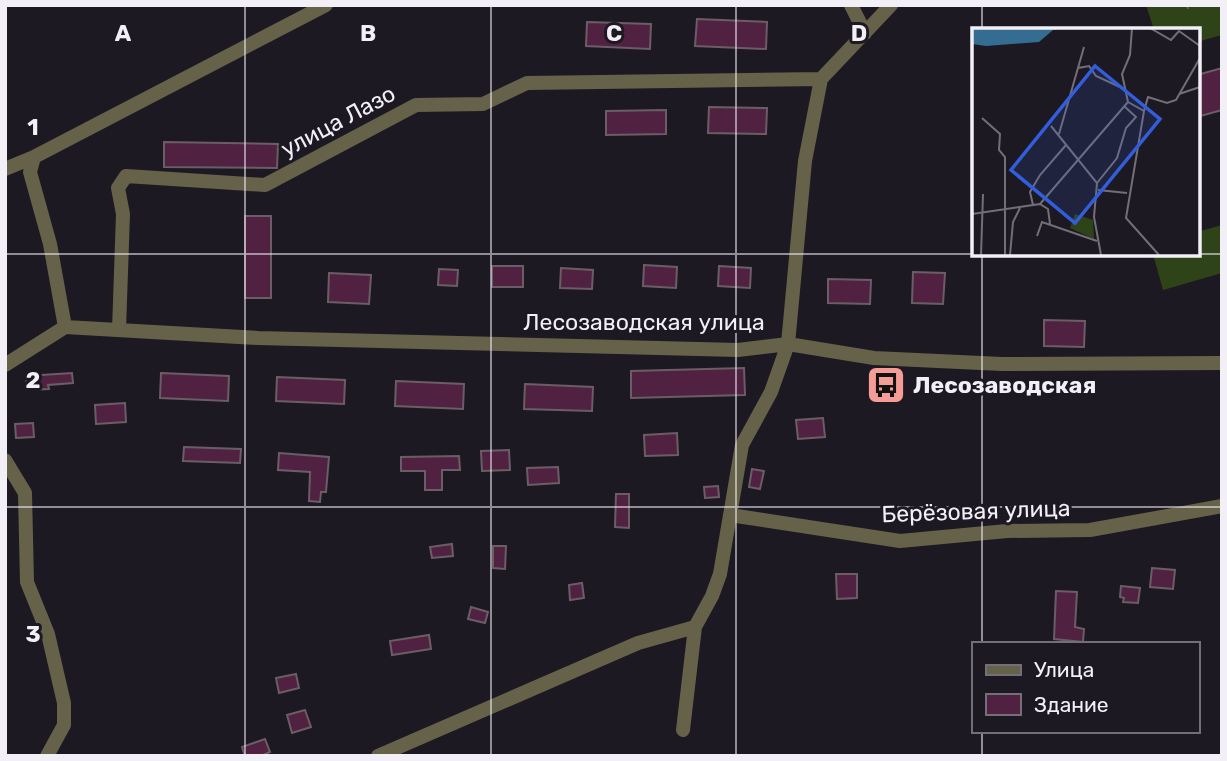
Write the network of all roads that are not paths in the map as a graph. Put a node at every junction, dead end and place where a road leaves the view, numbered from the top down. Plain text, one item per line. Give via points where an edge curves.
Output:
1 (326, 5) edge
2 (851, 5) edge
3 (891, 5) edge
4 (865, 33) junction
5 (821, 79) junction
6 (34, 157) junction
7 (5, 169) edge
8 (65, 327) junction
9 (119, 330) junction
10 (788, 344) junction
11 (1222, 363) edge
12 (5, 365) edge
13 (5, 460) edge
14 (1222, 506) edge
15 (730, 515) junction
16 (695, 627) junction
17 (683, 730) dead end
18 (47, 756) edge
19 (378, 756) edge

1 - 6 street
2 - 4 street
3 - 4 street
4 - 5 street
5 - 9 street, улица Лазо via 527,83 483,104 416,105 265,185 126,176 118,188 123,214
5 - 10 street via 805,161
6 - 7 street
6 - 8 street via 30,172 50,244
8 - 9 street, Лесозаводская улица
8 - 12 street
9 - 10 street, Лесозаводская улица via 258,338 738,350
10 - 11 street, Лесозаводская улица via 874,358
10 - 15 street via 771,392 742,445
13 - 18 street via 25,493 27,582 48,634 64,703 64,725
14 - 15 street, Берёзовая улица via 1090,530 1007,531 900,541
15 - 16 street via 720,574
16 - 17 street
16 - 19 street via 638,643

